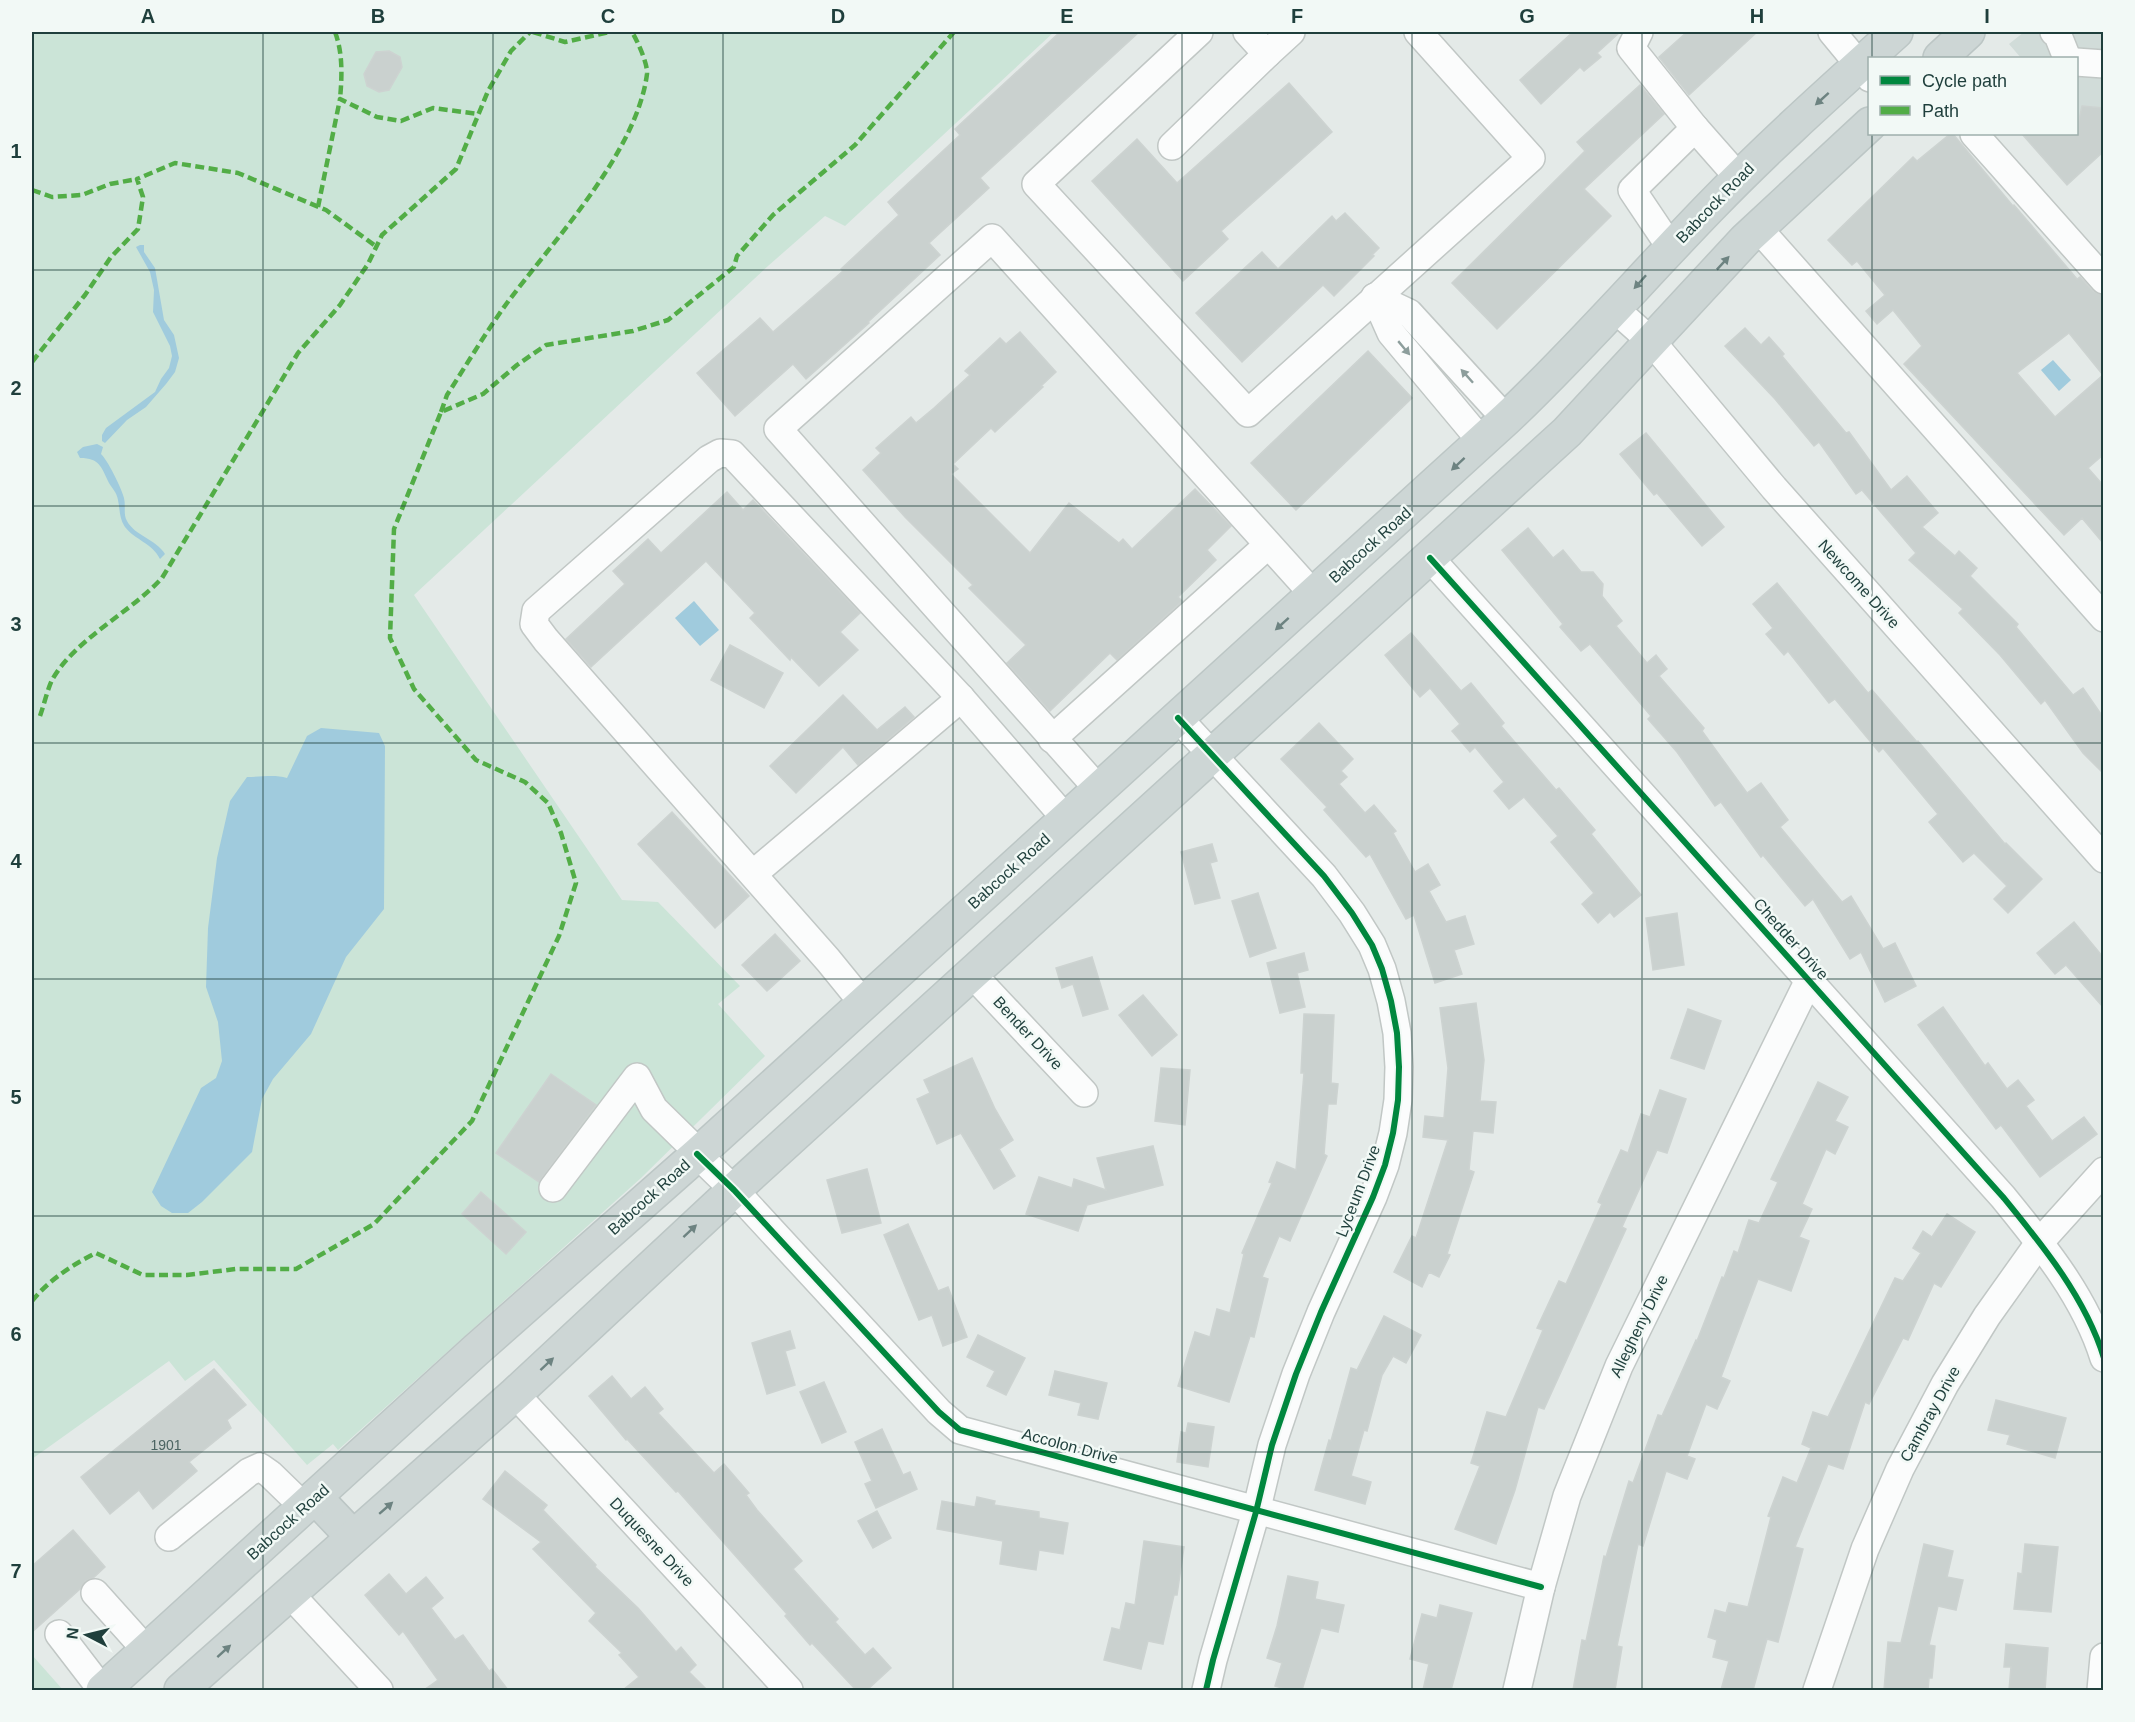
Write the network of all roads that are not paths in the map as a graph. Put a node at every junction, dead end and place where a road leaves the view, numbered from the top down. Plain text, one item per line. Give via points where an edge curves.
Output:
1 (1199, 32) edge
2 (1247, 32) edge
3 (1291, 32) edge
4 (1418, 32) edge
5 (1639, 32) edge
6 (1832, 32) edge
7 (1896, 32) edge
8 (1968, 32) edge
9 (2056, 32) edge
10 (1267, 54) junction
11 (1876, 57) edge
12 (1941, 57) edge
13 (2067, 57) edge
14 (2078, 62) edge
15 (2103, 64) edge
16 (1864, 72) edge
17 (1868, 125) edge
18 (1695, 128) junction
19 (1975, 135) edge
20 (1172, 146) dead end
21 (1738, 178) junction
22 (1758, 228) junction
23 (1671, 248) junction
24 (2103, 280) edge
25 (1375, 297) junction
26 (1615, 309) junction
27 (1652, 342) junction
28 (1506, 419) junction
29 (1482, 442) junction
30 (1268, 544) junction
31 (1430, 558) junction
32 (1314, 595) junction
33 (2103, 618) edge
34 (961, 698) junction
35 (1178, 718) junction
36 (1052, 739) junction
37 (1213, 756) junction
38 (1099, 789) junction
39 (1066, 819) junction
40 (2103, 860) edge
41 (753, 874) junction
42 (972, 974) junction
43 (1809, 980) junction
44 (863, 1003) junction
45 (1084, 1093) dead end
46 (698, 1154) junction
47 (2103, 1171) edge
48 (553, 1188) dead end
49 (734, 1190) junction
50 (2038, 1243) junction
51 (2103, 1358) edge
52 (515, 1394) junction
53 (310, 1502) junction
54 (1256, 1512) junction
55 (169, 1537) dead end
56 (353, 1537) junction
57 (1541, 1587) junction
58 (95, 1593) dead end
59 (289, 1593) junction
60 (59, 1634) dead end
61 (147, 1651) junction
62 (2103, 1657) edge
63 (103, 1690) edge
64 (181, 1690) edge
65 (380, 1690) edge
66 (789, 1690) edge
67 (1206, 1690) edge
68 (1517, 1690) edge
69 (1817, 1690) edge
70 (2101, 1690) edge

1 - 25 street via 1036,184 1248,413
2 - 10 street
3 - 10 street
4 - 25 street via 1530,158
5 - 18 street via 1631,48
6 - 16 street
7 - 11 main road, Babcock Road
8 - 12 main road
9 - 13 street
10 - 20 street
14 - 15 street
16 -> 21 main road, Babcock Road via 1776,141
17 - 22 main road
18 - 21 street
18 - 23 street via 1632,190
19 - 24 street
21 - 23 main road, Babcock Road
27 -> 22 main road
22 - 33 street
23 -> 26 main road, Babcock Road
28 -> 25 street via 1409,313
25 -> 29 street via 1391,333
26 - 27 street, Newcome Drive
26 - 28 main road, Babcock Road
27 - 31 main road via 1567,432
27 - 40 street, Newcome Drive via 1774,488
28 - 29 main road, Babcock Road
29 -> 32 main road, Babcock Road
30 - 32 street
30 - 36 street
30 - 36 street via 992,238 778,429
31 - 37 main road
31 - 43 street, Chedder Drive
32 -> 35 main road, Babcock Road
34 - 39 street
34 - 41 street
34 - 41 street via 732,454 720,453 708,459 536,612 534,624
35 - 37 street, Lyceum Drive
35 - 38 main road, Babcock Road
36 - 38 street
37 - 42 main road
37 - 54 street, Lyceum Drive via 1324,876 1372,945 1391,1001 1399,1067 1395,1122 1385,1165 1296,1374 1272,1445
38 - 39 main road, Babcock Road
39 - 44 main road, Babcock Road
41 - 44 street
42 - 45 street, Bender Drive
42 - 49 main road
43 - 50 street, Chedder Drive via 2003,1197
43 - 57 street, Allegheny Drive via 1619,1366 1567,1496
44 - 46 main road, Babcock Road
46 - 48 street, Accolon Drive via 654,1109 637,1077
46 - 49 street, Accolon Drive
46 - 53 main road, Babcock Road
47 - 50 street, Cambray Drive
52 -> 49 main road
49 - 54 street, Accolon Drive via 931,1404 960,1430
50 - 51 street, Chedder Drive via 2075,1294
50 - 69 street, Cambray Drive via 1987,1316 1900,1469 1865,1549
56 -> 52 main road
52 - 66 street, Duquesne Drive
53 - 55 street via 260,1467
53 - 56 main road
53 - 61 main road, Babcock Road
54 - 57 street, Accolon Drive
54 - 67 street, Lyceum Drive
56 - 59 main road
57 - 68 street, Allegheny Drive
58 - 61 street
64 -> 59 main road
59 - 65 street
60 - 63 street
61 - 63 main road, Babcock Road
62 - 70 street

